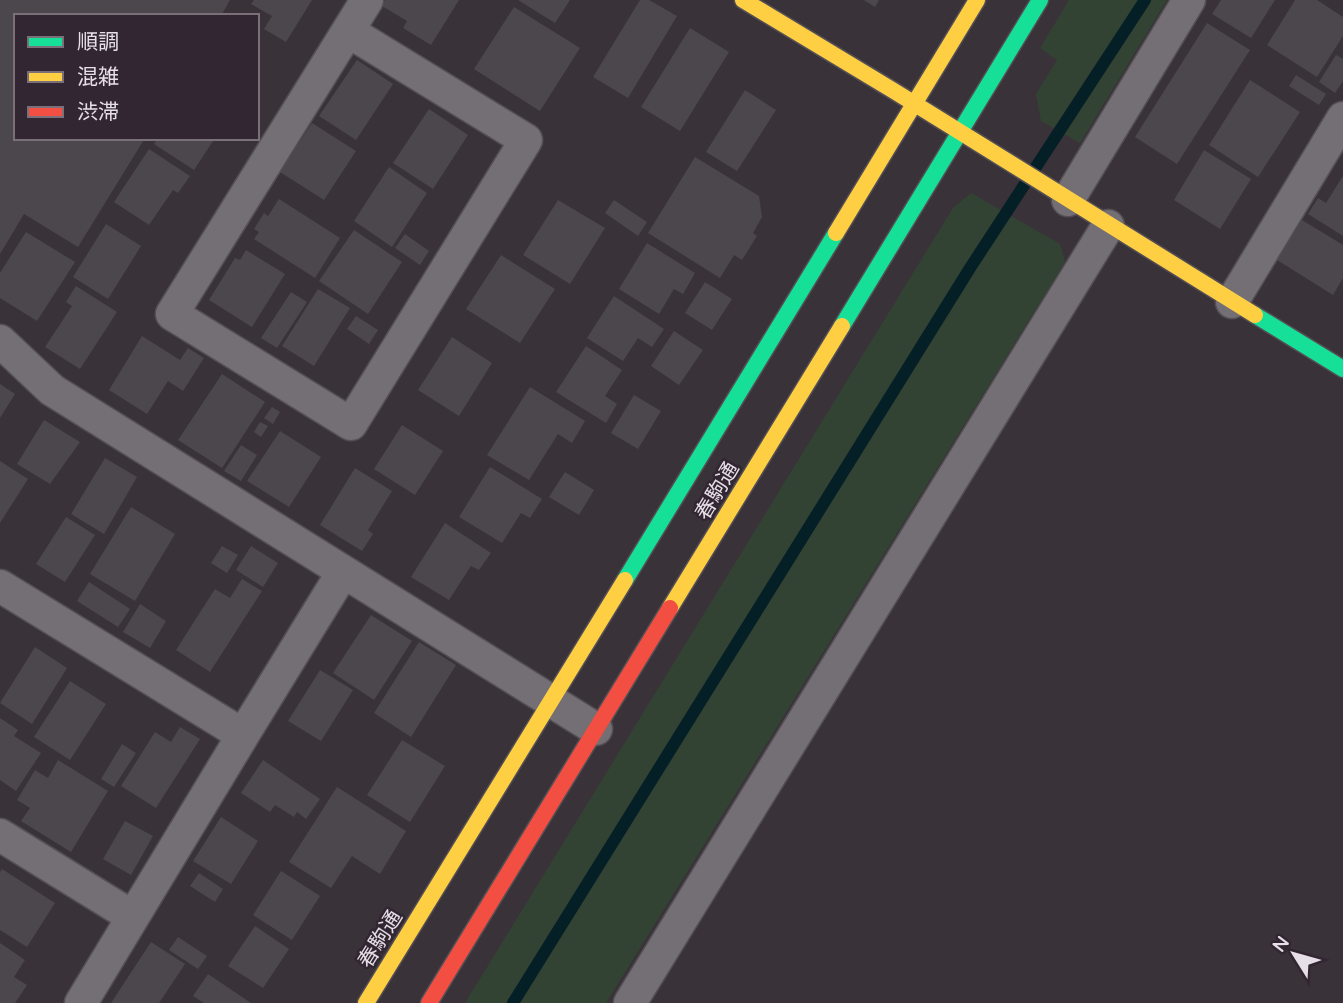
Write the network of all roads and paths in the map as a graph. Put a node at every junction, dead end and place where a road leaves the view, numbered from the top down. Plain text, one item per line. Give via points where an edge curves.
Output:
1 (367, 0) edge
2 (743, 0) edge
3 (977, 0) edge
4 (1040, 0) edge
5 (1189, 0) edge
6 (348, 31) junction
7 (913, 103) junction
8 (1343, 118) edge
9 (960, 131) junction
10 (1068, 200) junction
11 (1108, 226) junction
12 (1232, 302) junction
13 (0, 341) edge
14 (1343, 369) edge
15 (343, 572) junction
16 (0, 586) edge
17 (552, 700) junction
18 (596, 729) junction
19 (243, 734) junction
20 (0, 835) edge
21 (134, 917) junction
22 (81, 1003) edge
23 (366, 1003) edge
24 (429, 1003) edge
25 (630, 1003) edge

1 - 6 street
2 - 7 street
3 - 7 street, 春駒通
4 - 9 street, 春駒通
5 - 10 street
6 - 6 street via 526,140 351,424 172,314
7 - 9 street
7 - 17 street, 春駒通
8 - 12 street
9 - 10 street
9 - 18 street, 春駒通
10 - 11 street
11 - 12 street
11 - 25 street
12 - 14 street
13 - 15 street via 52,390
15 - 17 street
15 - 19 street
16 - 19 street
17 - 18 street
17 - 23 street, 春駒通
18 - 24 street, 春駒通
19 - 21 street
20 - 21 street
21 - 22 street

